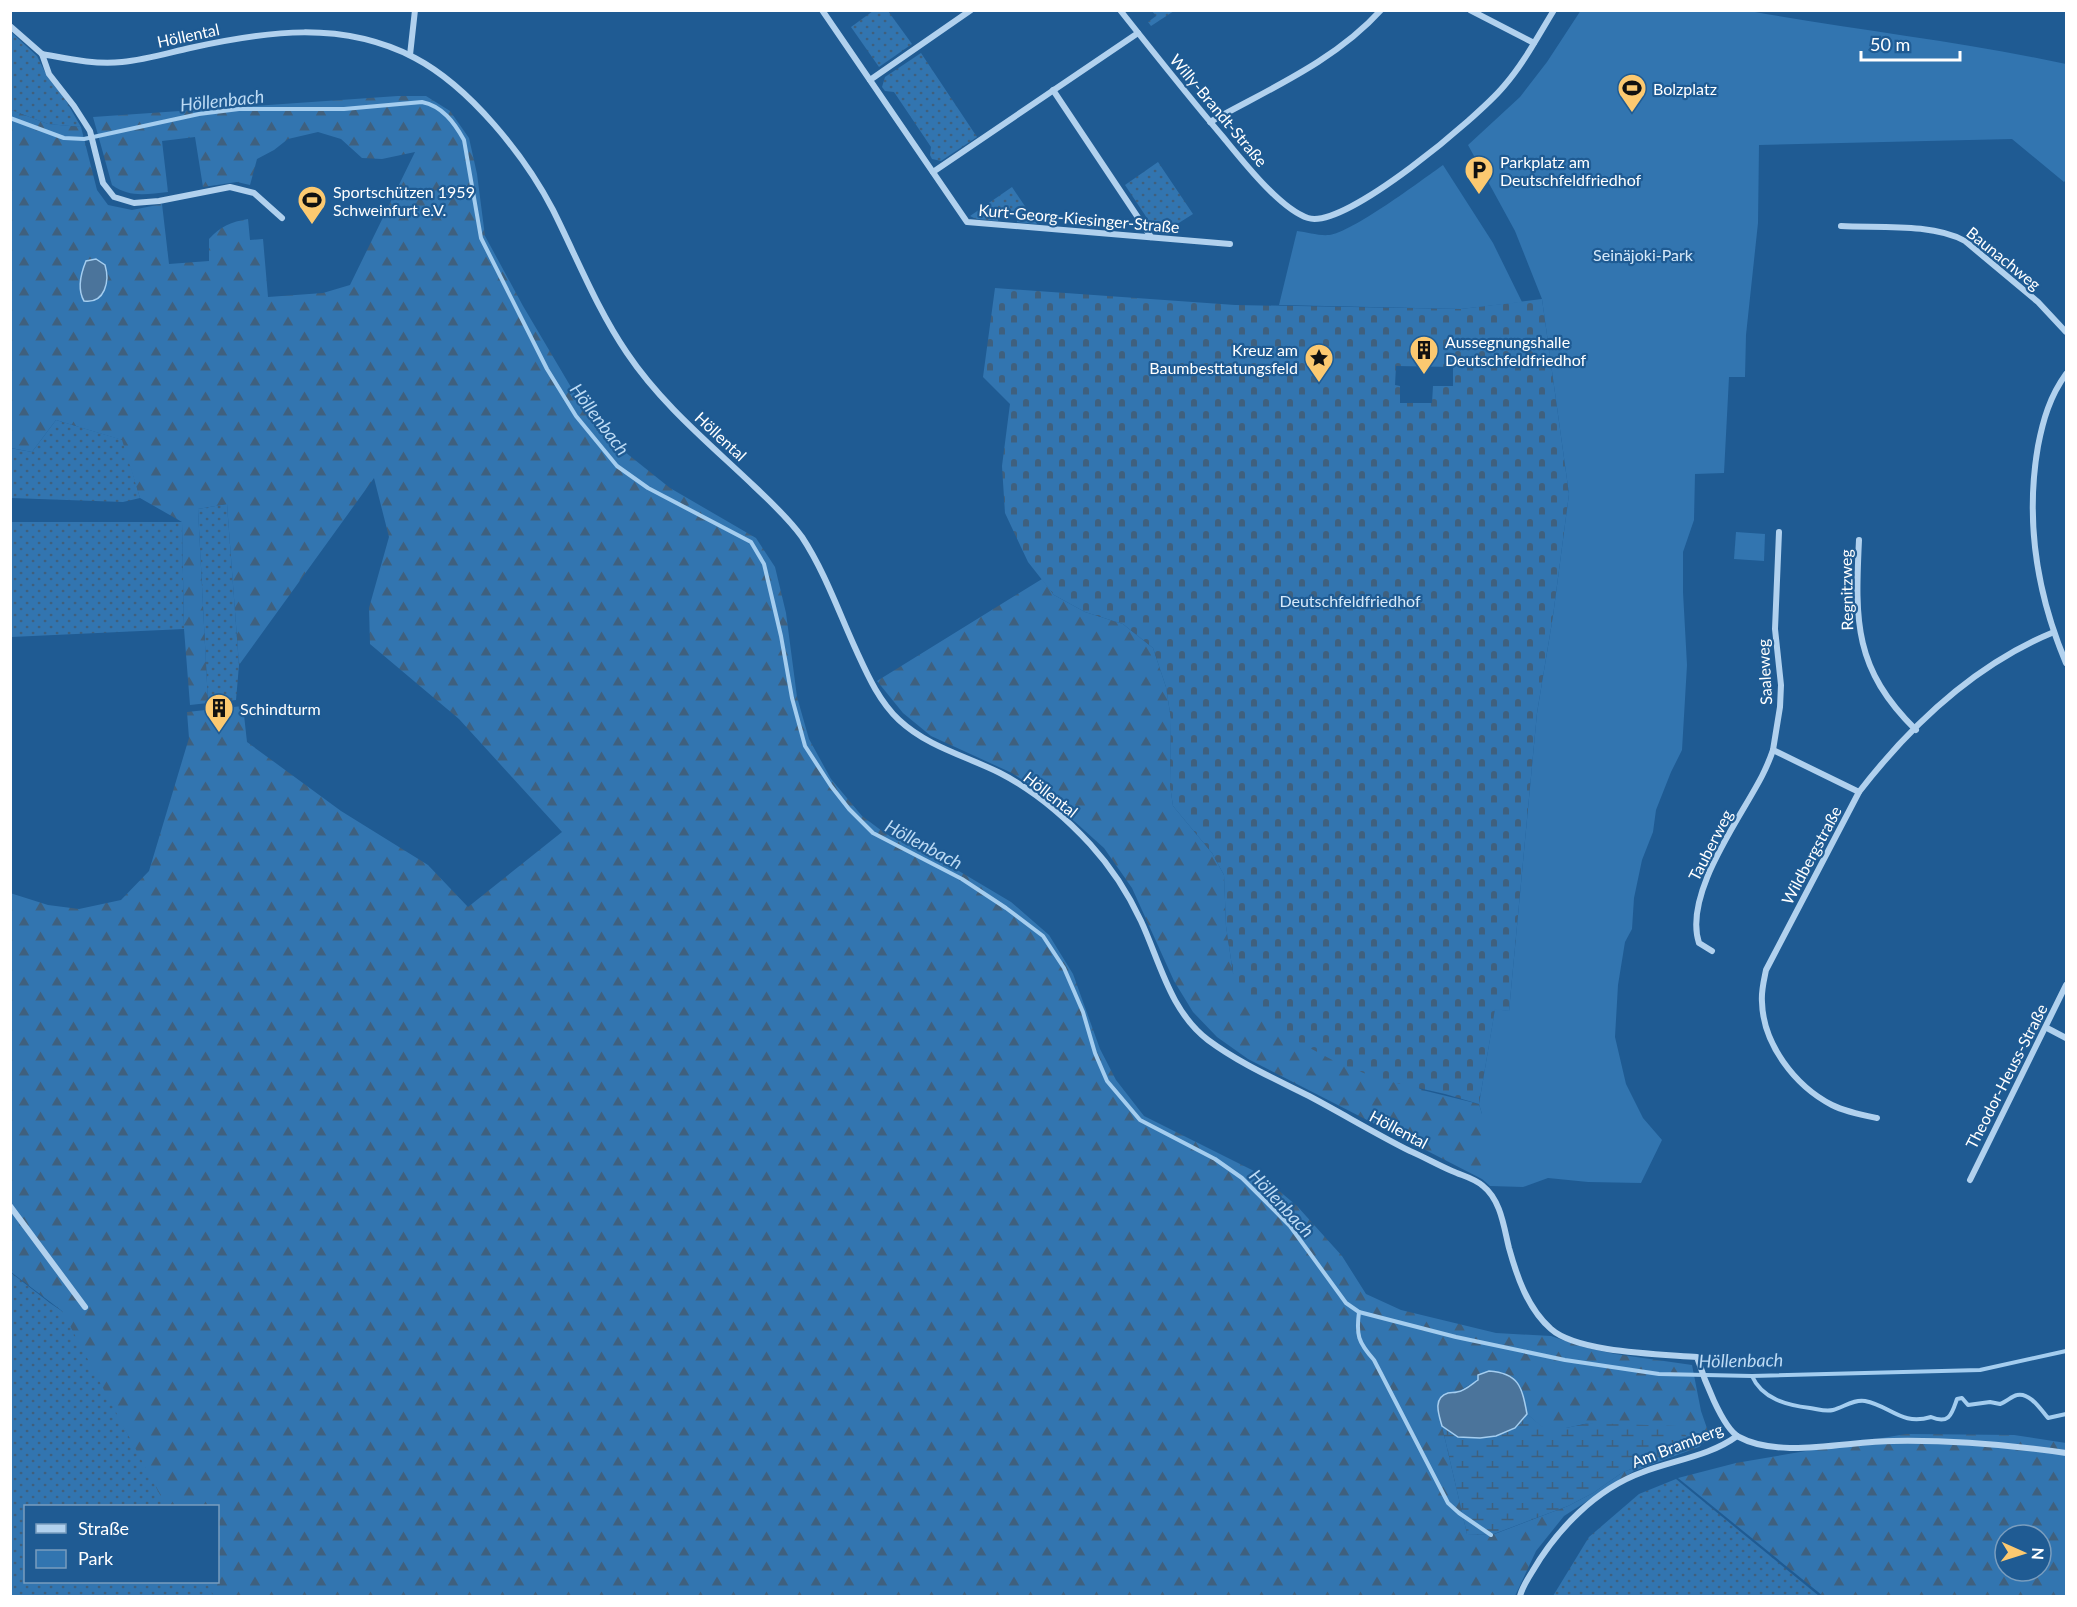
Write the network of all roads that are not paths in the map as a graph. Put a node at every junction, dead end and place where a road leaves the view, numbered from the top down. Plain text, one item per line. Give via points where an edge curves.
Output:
1 (415, 10) edge
2 (822, 10) edge
3 (971, 10) edge
4 (1120, 10) edge
5 (1381, 10) edge
6 (1470, 10) edge
7 (1554, 10) edge
8 (10, 26) edge
9 (1138, 33) junction
10 (1534, 43) junction
11 (42, 54) junction
12 (410, 55) junction
13 (870, 80) junction
14 (1053, 90) junction
15 (1210, 122) junction
16 (933, 172) junction
17 (282, 218) dead end
18 (1840, 226) dead end
19 (1151, 237) junction
20 (1230, 244) dead end
21 (2067, 332) edge
22 (2067, 374) edge
23 (1779, 532) dead end
24 (1859, 540) dead end
25 (2054, 632) junction
26 (2067, 663) edge
27 (1916, 730) junction
28 (1773, 750) junction
29 (1859, 792) junction
30 (1712, 951) dead end
31 (2067, 985) edge
32 (2047, 1028) junction
33 (2067, 1038) edge
34 (1877, 1118) dead end
35 (1970, 1180) dead end
36 (10, 1206) edge
37 (85, 1307) dead end
38 (1737, 1436) junction
39 (2067, 1453) edge
40 (1520, 1596) edge

1 - 12 street
2 - 13 street, Kurt-Georg-Kiesinger-Straße
3 - 13 street
4 - 9 street, Willy-Brandt-Straße
5 - 15 street via 1349,41 1312,66
6 - 10 street
7 - 10 street
8 - 11 street
9 - 14 street
9 - 15 street, Willy-Brandt-Straße
10 - 15 street, Willy-Brandt-Straße via 1504,86 1443,144 1326,218 1307,218 1292,208 1254,174
11 - 12 street, Höllental via 117,63 230,39 303,31 356,37
11 - 17 street via 49,74 90,131 103,183 114,197 134,203 159,201 230,187 254,193
12 - 38 street, Höllental via 454,84 486,115 550,205 627,352 662,398 800,535 831,591 871,682 896,718 926,741 1003,774 1084,837 1120,883 1161,973 1181,1010 1201,1035 1232,1057 1485,1187 1499,1209 1522,1288 1543,1320 1558,1334 1599,1347 1697,1357 1707,1385
13 - 16 street, Kurt-Georg-Kiesinger-Straße
14 - 16 street
14 - 19 street
16 - 19 street, Kurt-Georg-Kiesinger-Straße via 967,222
18 - 21 street, Baunachweg via 1953,234 2027,293
19 - 20 street, Kurt-Georg-Kiesinger-Straße
22 - 25 street via 2054,392 2043,421 2032,503 2037,570
23 - 28 street, Saaleweg via 1775,629 1781,685
24 - 27 street, Regnitzweg via 1857,597 1861,640 1888,698
25 - 26 street
25 - 27 street, Wildbergstraße via 2014,651 1972,679
27 - 29 street, Wildbergstraße
28 - 29 street
28 - 30 street, Tauberweg via 1701,891 1696,934 1699,943
29 - 34 street, Wildbergstraße via 1766,970 1762,1002 1772,1041 1797,1078 1832,1105
31 - 32 street, Theodor-Heuss-Straße
32 - 33 street
32 - 35 street, Theodor-Heuss-Straße
36 - 37 street
38 - 39 street, Am Bramberg via 1764,1446 1789,1448 1896,1440
38 - 40 street, Am Bramberg via 1725,1445 1641,1472 1596,1498 1562,1530 1537,1563

